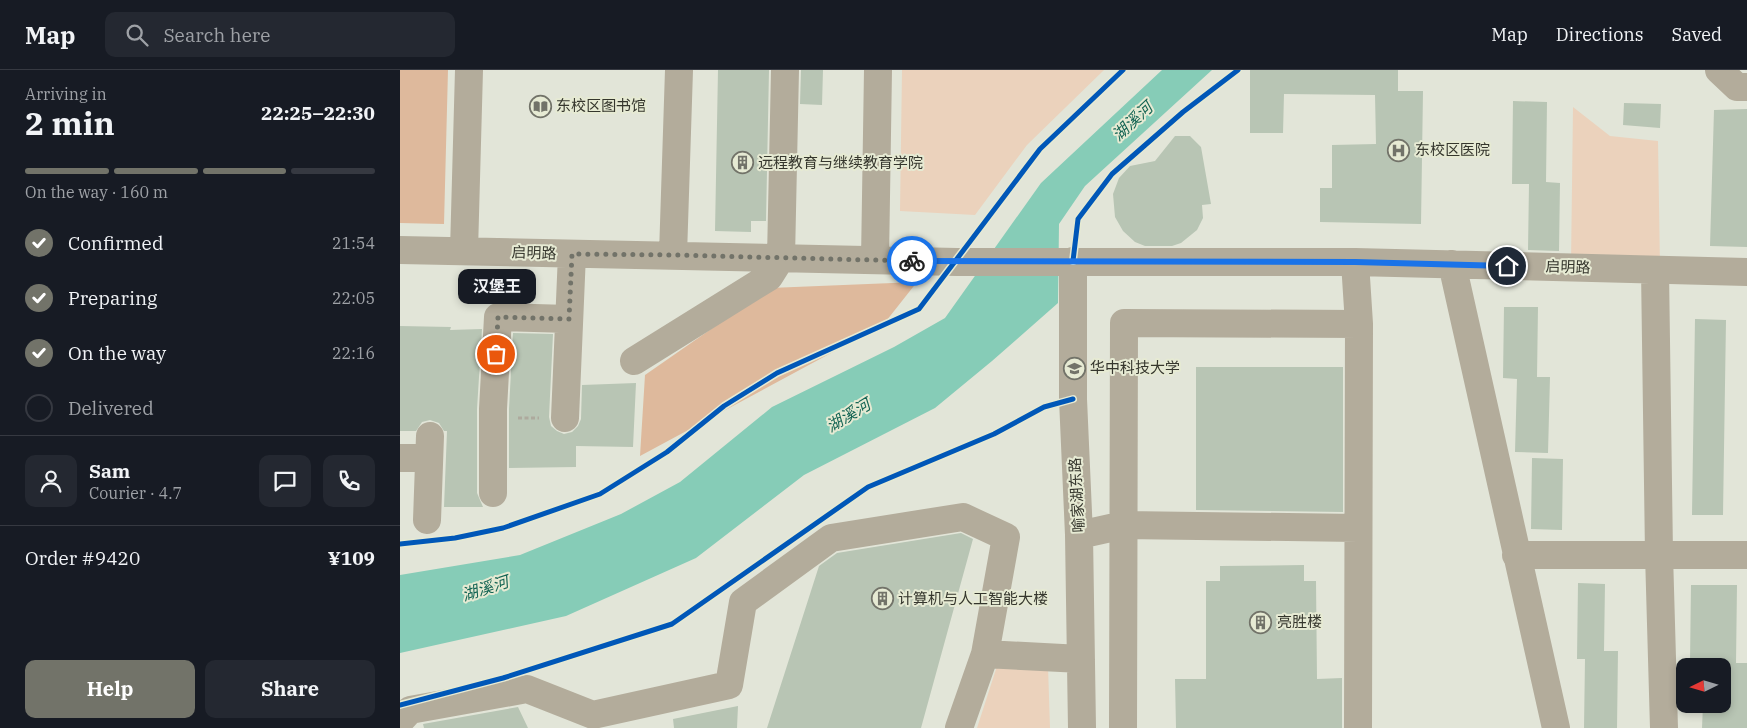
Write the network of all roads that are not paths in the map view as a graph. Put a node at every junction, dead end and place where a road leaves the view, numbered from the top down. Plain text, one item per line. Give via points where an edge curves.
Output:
1 (469, 70) edge
2 (679, 70) edge
3 (785, 70) edge
4 (878, 70) edge
5 (1719, 70) edge
6 (1747, 87) edge
7 (400, 250) edge
8 (464, 251) junction
9 (572, 254) junction
10 (673, 255) junction
11 (781, 258) junction
12 (875, 260) junction
13 (1072, 261) junction
14 (1355, 262) junction
15 (1452, 264) junction
16 (1655, 270) junction
17 (1747, 272) edge
18 (569, 319) junction
19 (1359, 324) junction
20 (634, 361) dead end
21 (565, 418) road end
22 (400, 458) edge
23 (493, 493) dead end
24 (427, 520) dead end
25 (1124, 525) junction
26 (1358, 528) junction
27 (1079, 535) junction
28 (1659, 554) junction
29 (1516, 555) junction
30 (1747, 555) edge
31 (985, 654) junction
32 (1081, 659) junction
33 (400, 721) edge
34 (958, 728) edge
35 (1082, 728) edge
36 (1123, 728) edge
37 (1358, 728) edge
38 (1556, 728) edge
39 (1664, 728) edge

1 - 8 street
2 - 10 street
3 - 11 street
4 - 12 street
5 - 6 street via 1737,87
7 - 8 street, 启明路
8 - 9 street, 启明路
9 - 10 street, 启明路
9 - 18 street
10 - 11 street, 启明路
11 - 12 street, 启明路
11 - 20 street via 769,277
12 - 13 street, 启明路
13 - 14 street, 启明路
13 - 27 street, 喻家湖东路 via 1073,399
14 - 15 street, 启明路
14 - 19 street
15 - 16 street, 启明路
15 - 29 street
16 - 17 street, 启明路
16 - 28 street
18 - 21 street
18 - 23 street via 498,317
19 - 25 street via 1124,323
19 - 26 street
22 - 24 street via 430,447
25 - 26 street
25 - 27 street
25 - 36 street
26 - 37 street
27 - 32 street, 喻家湖东路
28 - 29 street
28 - 30 street
28 - 39 street
29 - 38 street
31 - 32 street
31 - 33 street via 1006,538 963,517 831,538 743,602 729,686 593,715 527,689 410,710
31 - 34 street
32 - 35 street, 喻家湖东路

